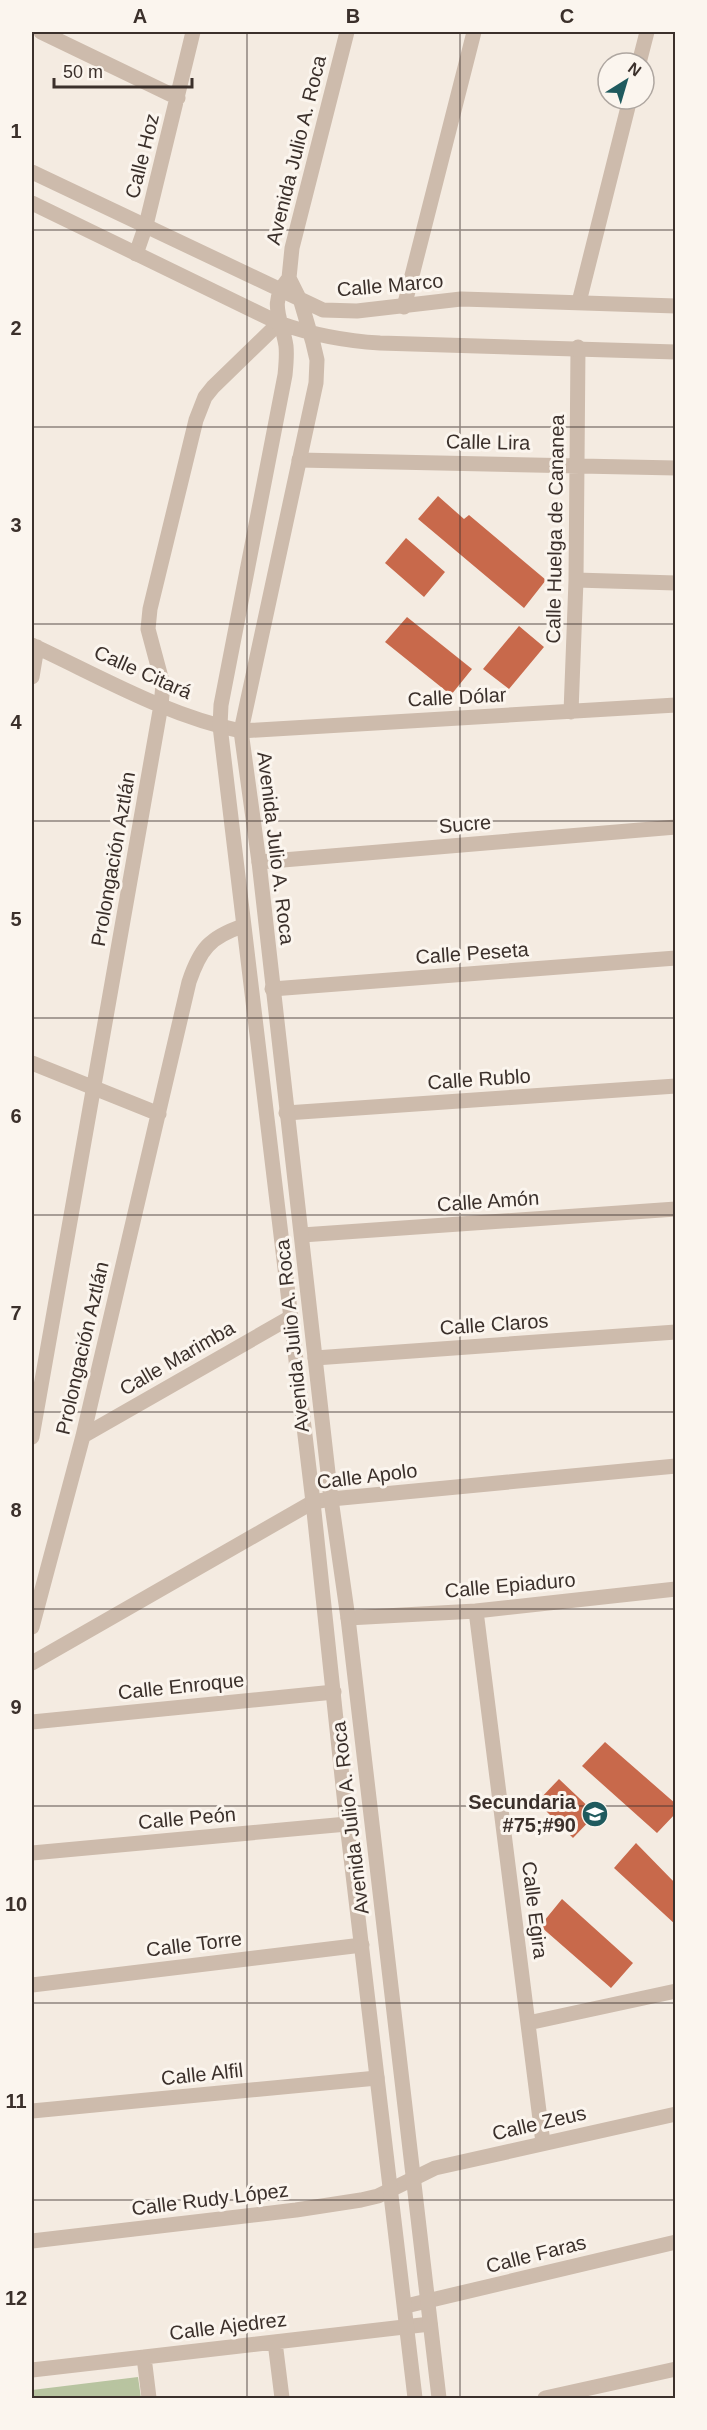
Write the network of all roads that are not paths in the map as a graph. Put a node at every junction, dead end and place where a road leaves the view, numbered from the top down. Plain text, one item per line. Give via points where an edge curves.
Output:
1 (41, 32) edge
2 (193, 32) edge
3 (348, 32) edge
4 (474, 32) edge
5 (647, 32) edge
6 (642, 51) edge
7 (178, 98) junction
8 (627, 111) edge
9 (32, 172) edge
10 (32, 203) edge
11 (146, 225) junction
12 (136, 254) junction
13 (289, 278) junction
14 (278, 291) junction
15 (301, 302) junction
16 (579, 302) junction
17 (675, 306) edge
18 (404, 307) junction
19 (279, 323) junction
20 (309, 333) junction
21 (579, 347) junction
22 (675, 352) edge
23 (299, 460) junction
24 (578, 465) junction
25 (675, 468) edge
26 (576, 580) junction
27 (675, 583) edge
28 (34, 646) edge
29 (32, 677) edge
30 (161, 705) junction
31 (675, 705) edge
32 (571, 712) junction
33 (220, 726) junction
34 (241, 730) junction
35 (675, 827) edge
36 (259, 862) junction
37 (243, 926) junction
38 (675, 958) edge
39 (272, 989) junction
40 (32, 1064) edge
41 (675, 1086) edge
42 (94, 1089) junction
43 (286, 1113) junction
44 (159, 1114) junction
45 (675, 1209) edge
46 (302, 1235) junction
47 (291, 1317) junction
48 (675, 1332) edge
49 (315, 1358) junction
50 (83, 1436) junction
51 (32, 1437) edge
52 (675, 1466) edge
53 (331, 1499) junction
54 (313, 1502) junction
55 (675, 1589) edge
56 (476, 1611) junction
57 (348, 1618) junction
58 (32, 1627) edge
59 (32, 1663) edge
60 (334, 1692) junction
61 (32, 1722) edge
62 (347, 1824) junction
63 (32, 1853) edge
64 (362, 1945) junction
65 (32, 1985) edge
66 (675, 1991) edge
67 (528, 2023) junction
68 (376, 2078) junction
69 (32, 2111) edge
70 (675, 2114) edge
71 (543, 2143) junction
72 (413, 2179) junction
73 (391, 2189) junction
74 (32, 2241) edge
75 (675, 2242) edge
76 (428, 2302) junction
77 (406, 2306) junction
78 (430, 2325) junction
79 (408, 2327) junction
80 (275, 2342) junction
81 (144, 2357) junction
82 (675, 2369) edge
83 (32, 2370) edge
84 (150, 2398) edge
85 (282, 2398) edge
86 (415, 2398) edge
87 (439, 2398) edge
88 (545, 2398) edge

1 - 7 street
2 - 7 street, Calle Hoz
3 - 13 street, Avenida Julio A. Roca via 292,248
4 - 18 street
5 - 6 street
7 - 11 street, Calle Hoz
8 - 16 street
9 - 11 street, Calle Marco
10 - 12 street
11 - 12 street, Calle Hoz
11 - 14 street, Calle Marco
12 - 19 street
13 - 14 street
13 - 15 street, Avenida Julio A. Roca
14 - 15 street, Calle Marco
14 - 19 street, Avenida Julio A. Roca
15 - 18 street, Calle Marco via 333,311
15 - 20 street, Avenida Julio A. Roca
16 - 17 street, Calle Marco
16 - 18 street, Calle Marco via 461,299
19 - 20 street
19 - 30 street, Prolongación Aztlán via 204,397 196,420 150,609 148,629 163,685
19 - 33 street, Avenida Julio A. Roca via 286,344 285,375
20 - 21 street via 369,343
20 - 23 street, Avenida Julio A. Roca via 317,369
21 - 22 street
21 - 24 street, Calle Huelga de Cananea
23 - 24 street, Calle Lira
23 - 34 street, Avenida Julio A. Roca
24 - 25 street, Calle Lira
24 - 26 street, Calle Huelga de Cananea
26 - 27 street
26 - 32 street, Calle Huelga de Cananea
28 - 29 street
28 - 30 street, Calle Citará
30 - 33 street, Calle Citará
30 - 42 street, Prolongación Aztlán
31 - 32 street, Calle Dólar
32 - 34 street, Calle Dólar
33 - 34 street, Calle Citará
33 - 37 street, Avenida Julio A. Roca
34 - 36 street, Avenida Julio A. Roca
35 - 36 street, Sucre
36 - 39 street, Avenida Julio A. Roca
37 - 44 street, Prolongación Aztlán via 211,940 194,966
37 - 47 street, Avenida Julio A. Roca
38 - 39 street, Calle Peseta
39 - 43 street, Avenida Julio A. Roca
40 - 42 street
41 - 43 street, Calle Rublo
42 - 44 street
42 - 51 street, Prolongación Aztlán
43 - 46 street, Avenida Julio A. Roca
44 - 50 street, Prolongación Aztlán
45 - 46 street, Calle Amón
46 - 49 street, Avenida Julio A. Roca
47 - 50 street, Calle Marimba
47 - 54 street, Avenida Julio A. Roca
48 - 49 street, Calle Claros
49 - 53 street, Avenida Julio A. Roca
50 - 58 street, Prolongación Aztlán
52 - 53 street, Calle Apolo
53 - 54 street, Calle Apolo
53 - 57 street, Avenida Julio A. Roca
54 - 59 street, Calle Apolo
54 - 60 street, Avenida Julio A. Roca
55 - 56 street, Calle Epiaduro
56 - 57 street, Calle Epiaduro
56 - 67 street, Calle Egira
57 - 72 street, Avenida Julio A. Roca
60 - 61 street, Calle Enroque
60 - 62 street, Avenida Julio A. Roca
62 - 63 street, Calle Peón
62 - 64 street, Avenida Julio A. Roca
64 - 65 street, Calle Torre
64 - 68 street, Avenida Julio A. Roca
66 - 67 street
67 - 71 street, Calle Egira
68 - 69 street, Calle Alfil
68 - 73 street, Avenida Julio A. Roca
70 - 71 street, Calle Zeus
71 - 72 street, Calle Zeus via 435,2168
72 - 73 street, Calle Zeus
72 - 76 street, Avenida Julio A. Roca
73 - 74 street, Calle Rudy López via 361,2200 296,2211
73 - 77 street, Avenida Julio A. Roca
75 - 76 street, Calle Faras
76 - 77 street, Calle Faras
76 - 78 street, Avenida Julio A. Roca
77 - 79 street, Avenida Julio A. Roca
78 - 79 street, Calle Ajedrez
78 - 87 street, Avenida Julio A. Roca
79 - 80 street, Calle Ajedrez
79 - 86 street, Avenida Julio A. Roca
80 - 81 street, Calle Ajedrez
80 - 85 street
81 - 83 street, Calle Ajedrez
81 - 84 street
82 - 88 street

